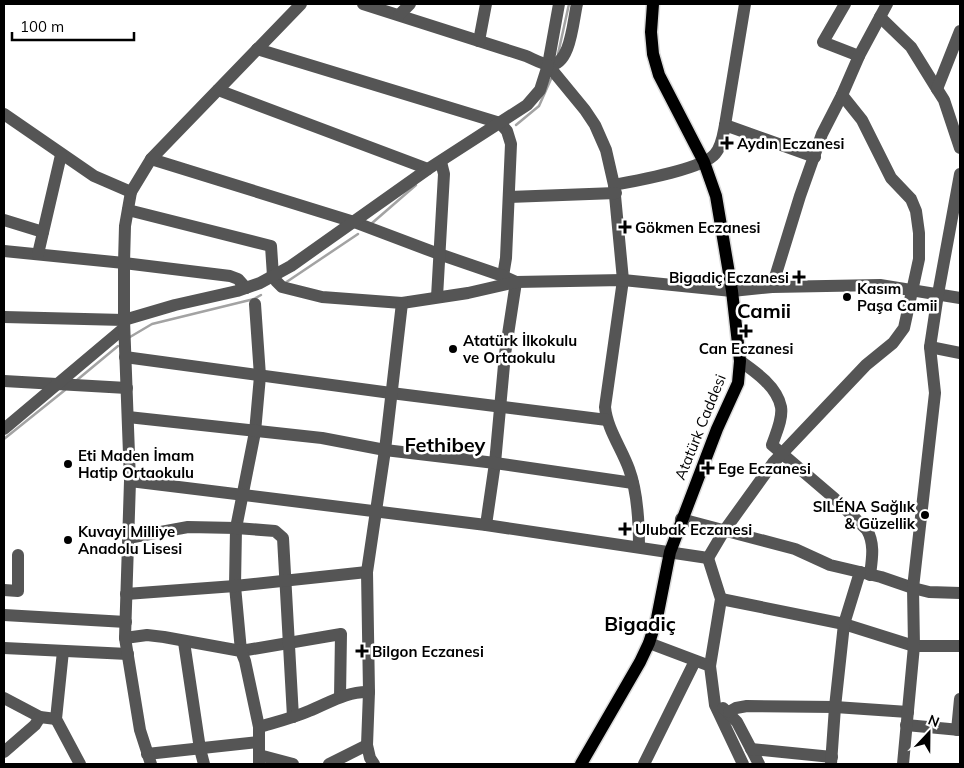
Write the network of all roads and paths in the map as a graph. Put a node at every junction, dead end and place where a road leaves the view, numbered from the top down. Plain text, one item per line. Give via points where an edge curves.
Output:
1 (301, 4) edge
2 (363, 4) edge
3 (410, 4) edge
4 (486, 4) edge
5 (559, 4) edge
6 (577, 4) edge
7 (653, 4) edge
8 (745, 4) edge
9 (845, 4) edge
10 (887, 4) edge
11 (399, 15) junction
12 (880, 17) junction
13 (960, 31) edge
14 (479, 41) junction
15 (257, 48) junction
16 (859, 56) junction
17 (548, 65) junction
18 (937, 89) junction
19 (218, 90) junction
20 (842, 95) junction
21 (4, 114) edge
22 (500, 124) junction
23 (725, 125) junction
24 (960, 148) edge
25 (62, 155) junction
26 (815, 157) junction
27 (151, 159) junction
28 (441, 162) junction
29 (704, 162) junction
30 (428, 169) junction
31 (960, 174) edge
32 (615, 189) junction
33 (131, 192) junction
34 (509, 197) junction
35 (128, 210) junction
36 (4, 220) edge
37 (354, 222) junction
38 (44, 232) junction
39 (4, 250) edge
40 (38, 254) junction
41 (439, 254) junction
42 (124, 263) junction
43 (273, 276) junction
44 (503, 276) junction
45 (622, 280) junction
46 (516, 282) junction
47 (772, 287) junction
48 (246, 288) junction
49 (911, 289) junction
50 (732, 291) junction
51 (938, 294) junction
52 (437, 297) junction
53 (960, 298) edge
54 (402, 303) junction
55 (255, 304) dead end
56 (4, 317) edge
57 (124, 324) junction
58 (930, 347) junction
59 (960, 353) edge
60 (125, 358) junction
61 (740, 360) junction
62 (260, 376) junction
63 (4, 381) edge
64 (57, 384) junction
65 (127, 388) junction
66 (391, 394) junction
67 (499, 407) junction
68 (128, 417) junction
69 (607, 420) junction
70 (4, 429) edge
71 (255, 432) junction
72 (385, 450) junction
73 (783, 453) junction
74 (495, 463) junction
75 (130, 481) junction
76 (633, 483) junction
77 (242, 495) junction
78 (377, 511) junction
79 (681, 519) junction
80 (486, 525) junction
81 (236, 528) junction
82 (724, 531) junction
83 (128, 538) junction
84 (639, 547) junction
85 (670, 552) junction
86 (18, 555) dead end
87 (708, 558) junction
88 (367, 572) junction
89 (865, 573) junction
90 (286, 580) junction
91 (235, 586) junction
92 (914, 588) junction
93 (4, 590) edge
94 (126, 594) junction
95 (960, 594) edge
96 (721, 599) junction
97 (4, 615) edge
98 (126, 622) junction
99 (844, 624) junction
100 (125, 638) junction
101 (184, 642) junction
102 (289, 642) junction
103 (649, 643) junction
104 (914, 646) junction
105 (960, 646) edge
106 (4, 648) edge
107 (63, 651) junction
108 (241, 651) junction
109 (128, 654) junction
110 (695, 661) junction
111 (710, 666) junction
112 (369, 692) junction
113 (340, 697) junction
114 (4, 698) edge
115 (960, 699) edge
116 (715, 705) junction
117 (835, 707) junction
118 (729, 712) junction
119 (908, 712) junction
120 (40, 717) junction
121 (293, 717) junction
122 (56, 719) junction
123 (906, 725) junction
124 (259, 727) junction
125 (958, 730) edge
126 (259, 742) junction
127 (367, 745) junction
128 (199, 747) junction
129 (751, 749) junction
130 (4, 752) edge
131 (149, 759) edge
132 (259, 760) edge
133 (832, 761) edge
134 (80, 764) edge
135 (204, 764) edge
136 (294, 764) edge
137 (329, 764) edge
138 (374, 764) edge
139 (581, 764) edge
140 (644, 764) edge
141 (743, 764) edge
142 (759, 764) edge
143 (903, 764) edge

1 - 15 street
2 - 11 street
3 - 11 street
4 - 14 street
5 - 17 street
6 - 17 street via 567,53 557,63
7 - 29 main road, Atatürk Caddesi via 651,32 659,75
8 - 23 street
9 - 16 street via 822,42
10 - 12 street
11 - 14 street
12 - 16 street
12 - 18 street via 911,47
13 - 18 street
14 - 17 street
15 - 19 street
15 - 22 street
16 - 20 street
17 - 22 street via 534,98
17 - 32 street via 595,125 606,150
18 - 24 street via 944,100
19 - 27 street
19 - 30 street
20 - 26 street via 827,121
20 - 49 street via 862,120 892,178 911,199 916,211 918,258
21 - 25 street
22 - 28 street
22 - 34 street via 507,131 511,144
23 - 26 street
23 - 29 street via 719,148
25 - 33 street via 94,176
25 - 38 street
26 - 47 street
27 - 33 street
27 - 37 street
28 - 30 street
28 - 41 street via 444,174
29 - 32 street
29 - 50 main road, Atatürk Caddesi via 716,196
30 - 37 street
31 - 51 street
32 - 34 street
32 - 45 street
33 - 35 street
34 - 44 street
35 - 42 street
35 - 43 street via 271,246
36 - 38 street
37 - 41 street
37 - 43 street
38 - 40 street
39 - 40 street
40 - 42 street
41 - 44 street
41 - 52 street
42 - 48 street via 230,276
42 - 57 street
43 - 48 street
43 - 54 street via 282,287 322,297
44 - 46 street
45 - 46 street
45 - 50 street
45 - 69 street via 606,401
46 - 52 street
46 - 67 street
47 - 49 street via 880,285
47 - 50 street
48 - 57 street via 175,305
49 - 51 street
49 - 73 street via 904,328
50 - 61 main road, Atatürk Caddesi
51 - 53 street
51 - 58 street
52 - 54 street
54 - 66 street
55 - 62 street
56 - 57 street
57 - 60 street
57 - 64 street
58 - 59 street
58 - 92 street via 935,393
60 - 62 street
60 - 65 street
61 - 73 street via 757,372 773,390 781,407 772,445
61 - 79 main road, Atatürk Caddesi via 738,384
62 - 66 street
62 - 71 street
63 - 64 street
64 - 65 street
64 - 70 street
65 - 68 street
66 - 67 street
66 - 72 street
67 - 69 street
67 - 74 street
68 - 71 street
68 - 75 street
69 - 76 street
71 - 72 street via 322,438
71 - 77 street
72 - 74 street
72 - 78 street
73 - 82 street
73 - 89 street via 867,530 873,546
74 - 76 street
74 - 80 street
75 - 77 street
75 - 83 street
76 - 84 street
77 - 78 street
77 - 81 street
78 - 80 street
78 - 88 street
79 - 82 street
79 - 85 main road, Atatürk Caddesi
80 - 84 street
81 - 83 street via 188,527
81 - 90 street via 280,534
81 - 91 street
82 - 87 street
82 - 89 street
83 - 94 street
84 - 85 street
85 - 87 street
85 - 103 main road, Atatürk Caddesi
86 - 93 street via 18,591
87 - 96 street
88 - 90 street
88 - 112 street
89 - 92 street
89 - 99 street
90 - 91 street
90 - 102 street
91 - 94 street
91 - 108 street
92 - 95 street
92 - 104 street
94 - 98 street
96 - 99 street
96 - 111 street
97 - 98 street
98 - 100 street
99 - 104 street
99 - 117 street
100 - 101 street via 164,637
100 - 109 street
101 - 108 street
101 - 128 street
102 - 108 street
102 - 113 street via 341,634
102 - 121 street
103 - 110 street
103 - 139 main road, Atatürk Caddesi
104 - 105 street
104 - 119 street
106 - 107 street
107 - 109 street
107 - 122 street
108 - 124 street
109 - 131 street via 140,730
110 - 111 street
110 - 140 street
111 - 116 street
112 - 113 street
112 - 127 street
113 - 121 street
114 - 120 street
115 - 125 street
116 - 118 street
116 - 141 street
117 - 118 street via 747,706
117 - 119 street
117 - 133 street
118 - 129 street
119 - 123 street
120 - 122 street
120 - 130 street
121 - 124 street
122 - 134 street
123 - 125 street
123 - 143 street
124 - 126 street
126 - 128 street
126 - 132 street
127 - 137 street
127 - 138 street
128 - 131 street
128 - 135 street
129 - 133 street
129 - 142 street
132 - 136 street

